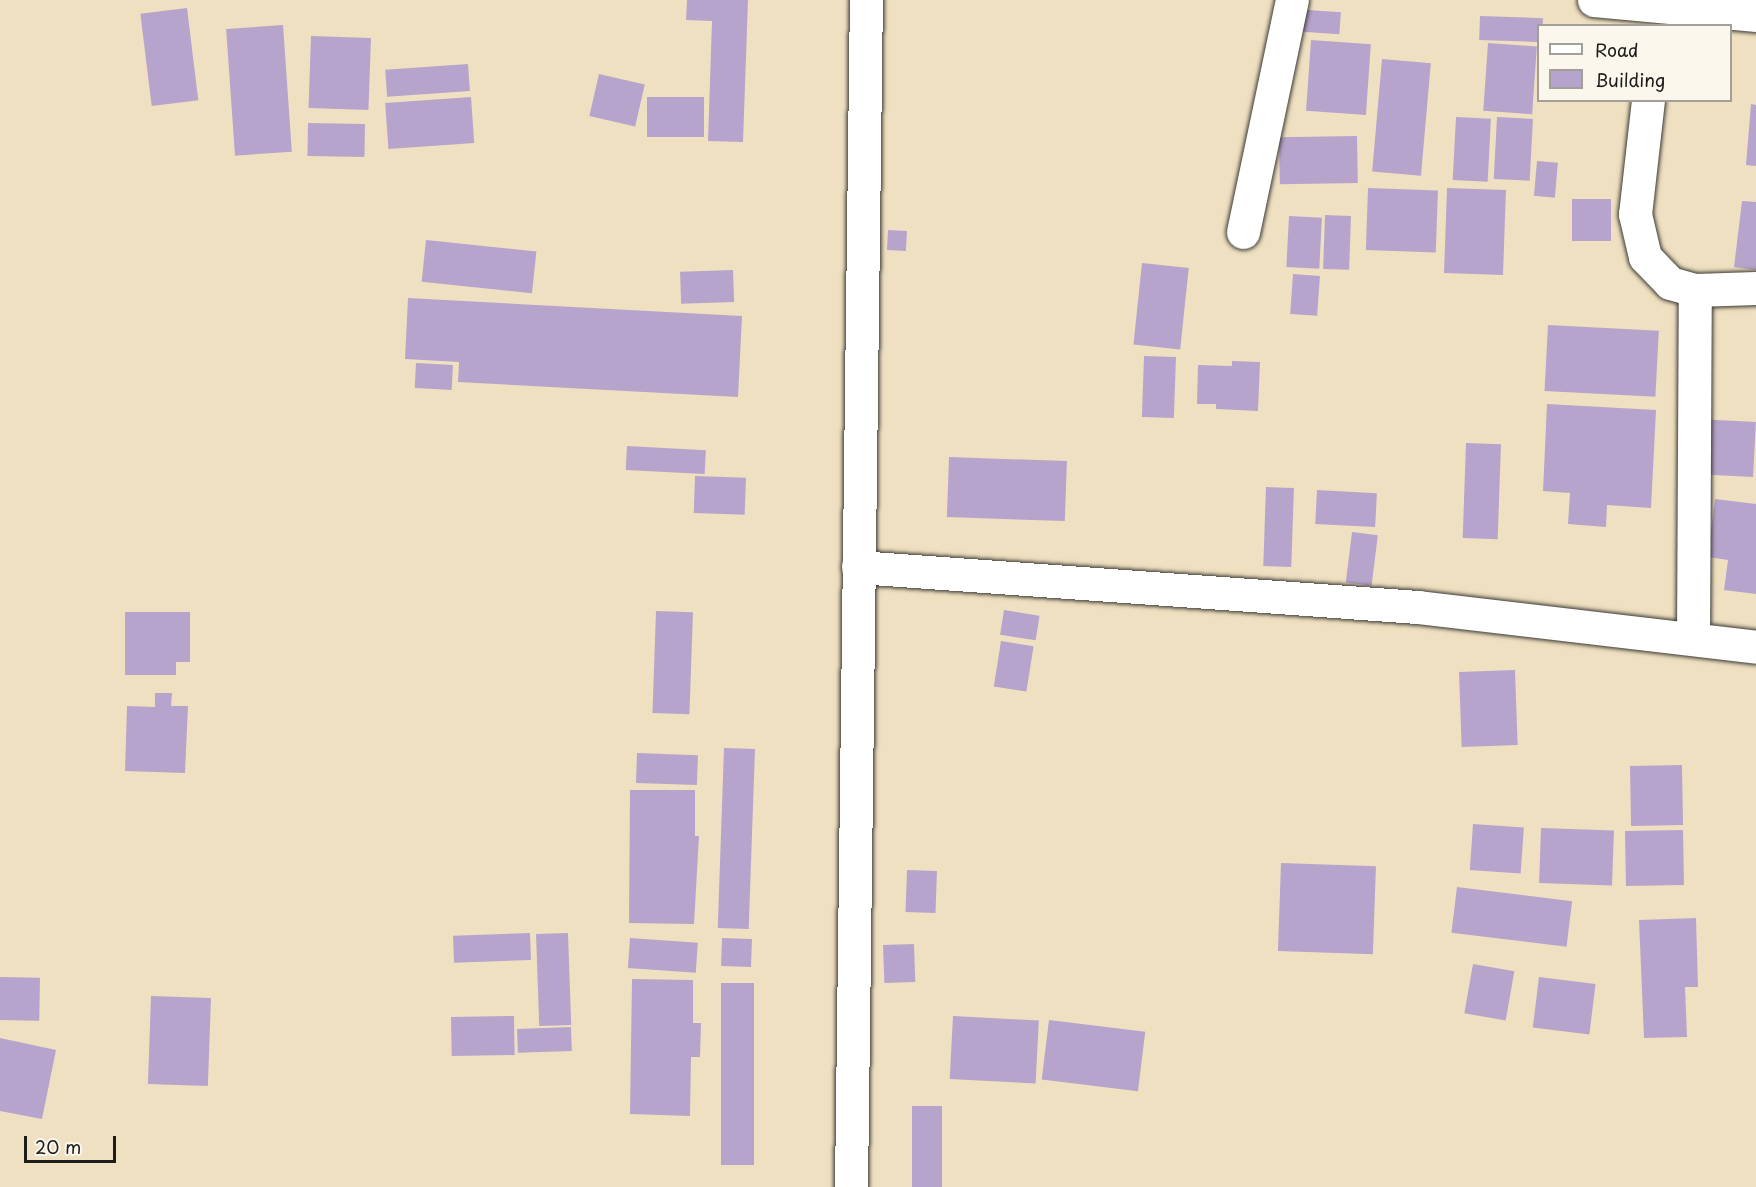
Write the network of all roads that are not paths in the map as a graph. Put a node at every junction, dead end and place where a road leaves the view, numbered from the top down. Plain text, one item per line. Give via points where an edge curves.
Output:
1 (866, 0) edge
2 (1292, 0) edge
3 (1594, 0) edge
4 (1647, 15) edge
5 (1756, 15) edge
6 (1648, 102) edge
7 (1243, 232) dead end
8 (1756, 288) edge
9 (1695, 290) junction
10 (858, 567) junction
11 (1693, 639) junction
12 (1756, 647) edge
13 (851, 1187) edge

1 - 10 street
2 - 7 street
3 - 4 street
4 - 5 street
6 - 9 street via 1635,214 1645,257 1670,283
8 - 9 street
9 - 11 street
10 - 11 street via 1418,607
10 - 13 street
11 - 12 street

